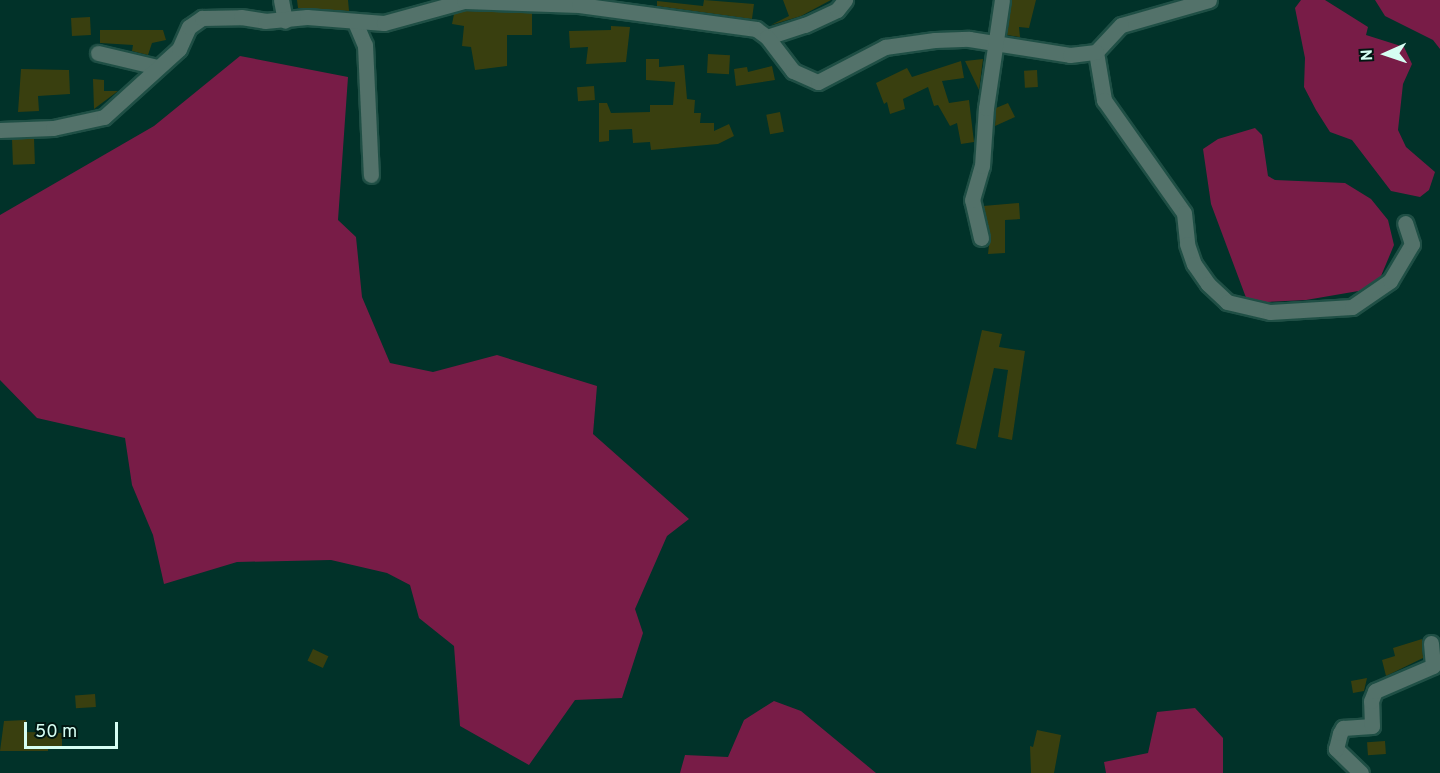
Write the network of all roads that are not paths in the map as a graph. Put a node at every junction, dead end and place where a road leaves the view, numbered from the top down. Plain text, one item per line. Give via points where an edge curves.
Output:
1 (281, 0) edge
2 (486, 0) edge
3 (845, 0) edge
4 (1002, 0) edge
5 (1209, 0) edge
6 (567, 2) edge
7 (285, 21) junction
8 (355, 22) junction
9 (767, 37) junction
10 (994, 46) junction
11 (1096, 52) junction
12 (98, 53) dead end
13 (157, 68) junction
14 (0, 130) edge
15 (371, 175) dead end
16 (1405, 223) dead end
17 (981, 238) dead end
18 (1431, 643) dead end
19 (1361, 773) edge

1 - 7 street
2 - 6 street
2 - 8 street via 464,1 384,23
3 - 9 street via 837,10
4 - 10 street
5 - 11 street via 1121,25
6 - 9 street via 650,18 736,23
7 - 8 street via 307,17
7 - 13 street via 202,18 189,27 179,49
8 - 15 street via 365,45
9 - 10 street via 793,71 818,82 885,47 969,39
10 - 11 street via 1070,55
10 - 17 street via 982,166 972,200
11 - 16 street via 1104,100 1184,213 1187,244 1194,264 1227,302 1270,312 1352,307 1390,281 1412,244
12 - 13 street
13 - 14 street via 104,117 53,128
18 - 19 street via 1433,666 1375,691 1371,701 1373,721 1368,729 1347,728 1340,733 1336,749

